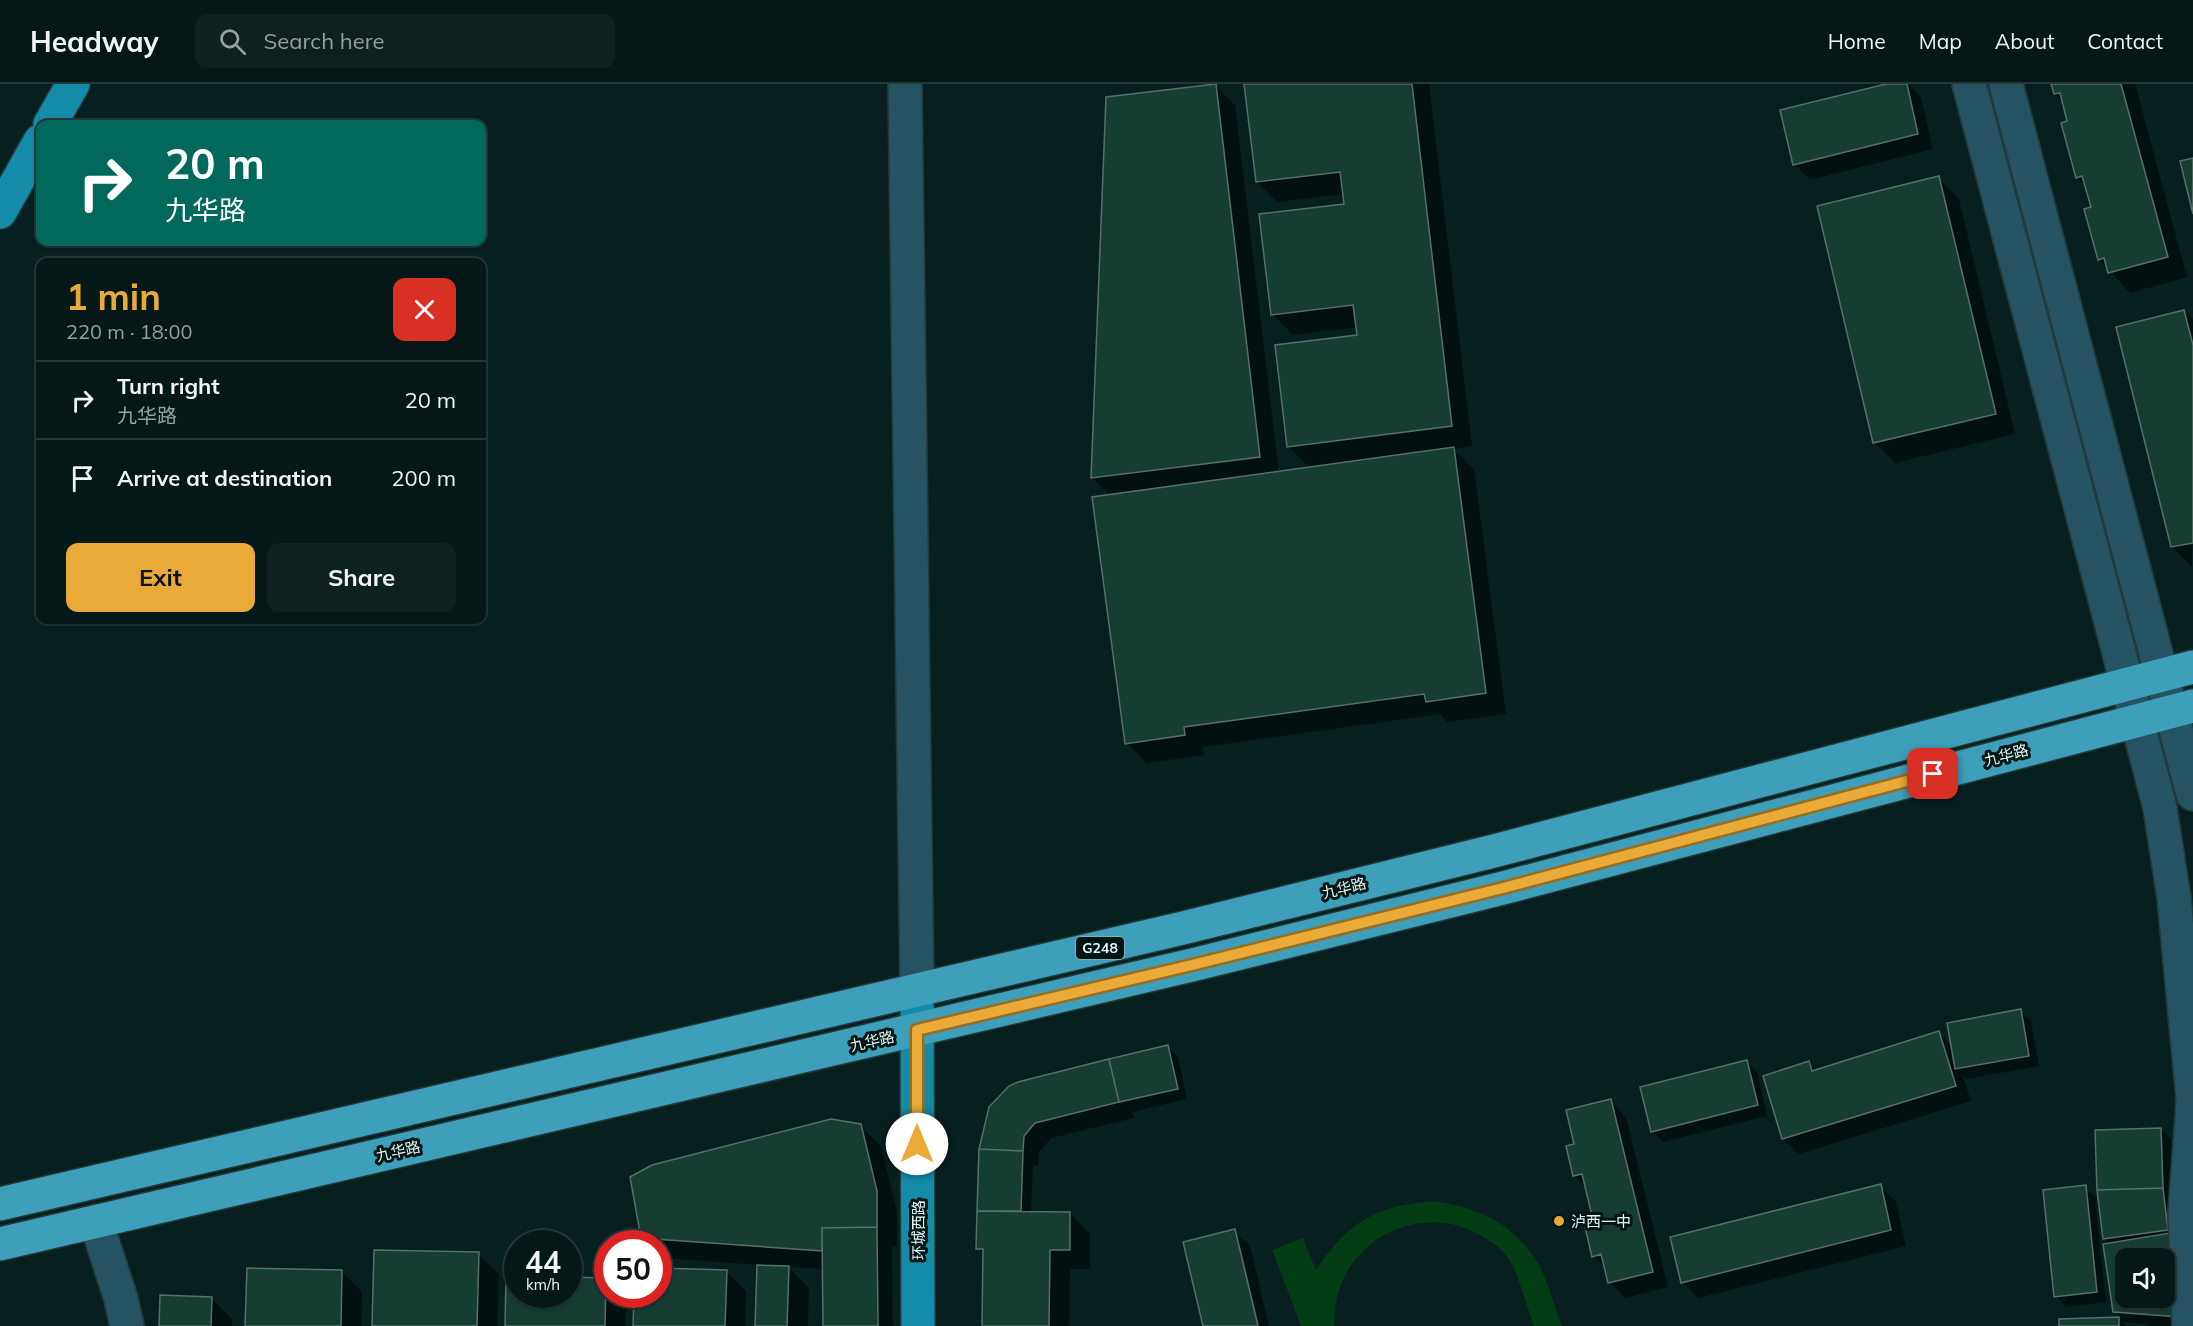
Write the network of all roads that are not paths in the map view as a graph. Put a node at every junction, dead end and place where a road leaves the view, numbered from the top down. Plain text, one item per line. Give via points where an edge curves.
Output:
1 (73, 84) edge
2 (905, 84) edge
3 (1969, 84) edge
4 (2006, 84) edge
5 (52, 120) edge
6 (36, 148) edge
7 (0, 212) edge
8 (2193, 667) edge
9 (2162, 674) junction
10 (2127, 683) junction
11 (2182, 709) edge
12 (2136, 721) junction
13 (2193, 794) edge
14 (916, 990) junction
15 (917, 1030) junction
16 (2193, 1101) edge
17 (2191, 1167) edge
18 (0, 1204) edge
19 (96, 1222) junction
20 (0, 1244) edge
21 (127, 1326) edge
22 (918, 1326) edge
23 (2189, 1326) edge

1 - 5 main road
2 - 14 street
3 - 10 street
4 - 9 street
6 - 7 main road
8 - 9 highway, 九华路 / G248
9 - 10 highway, 九华路 / G248
9 - 11 street
10 - 12 street
10 - 14 highway, 九华路 / G248 via 1471,856
11 - 12 highway, 九华路 / G248
11 - 13 street
12 - 15 highway, 九华路 / G248 via 1503,888
12 - 16 street via 2160,808 2174,898
14 - 15 main road, 环城西路
14 - 18 highway, 九华路 / G248
15 - 19 highway, 九华路 / G248
15 - 22 main road, 环城西路
16 - 17 street
17 - 23 street via 2185,1213
19 - 20 highway, 九华路 / G248
19 - 21 street

